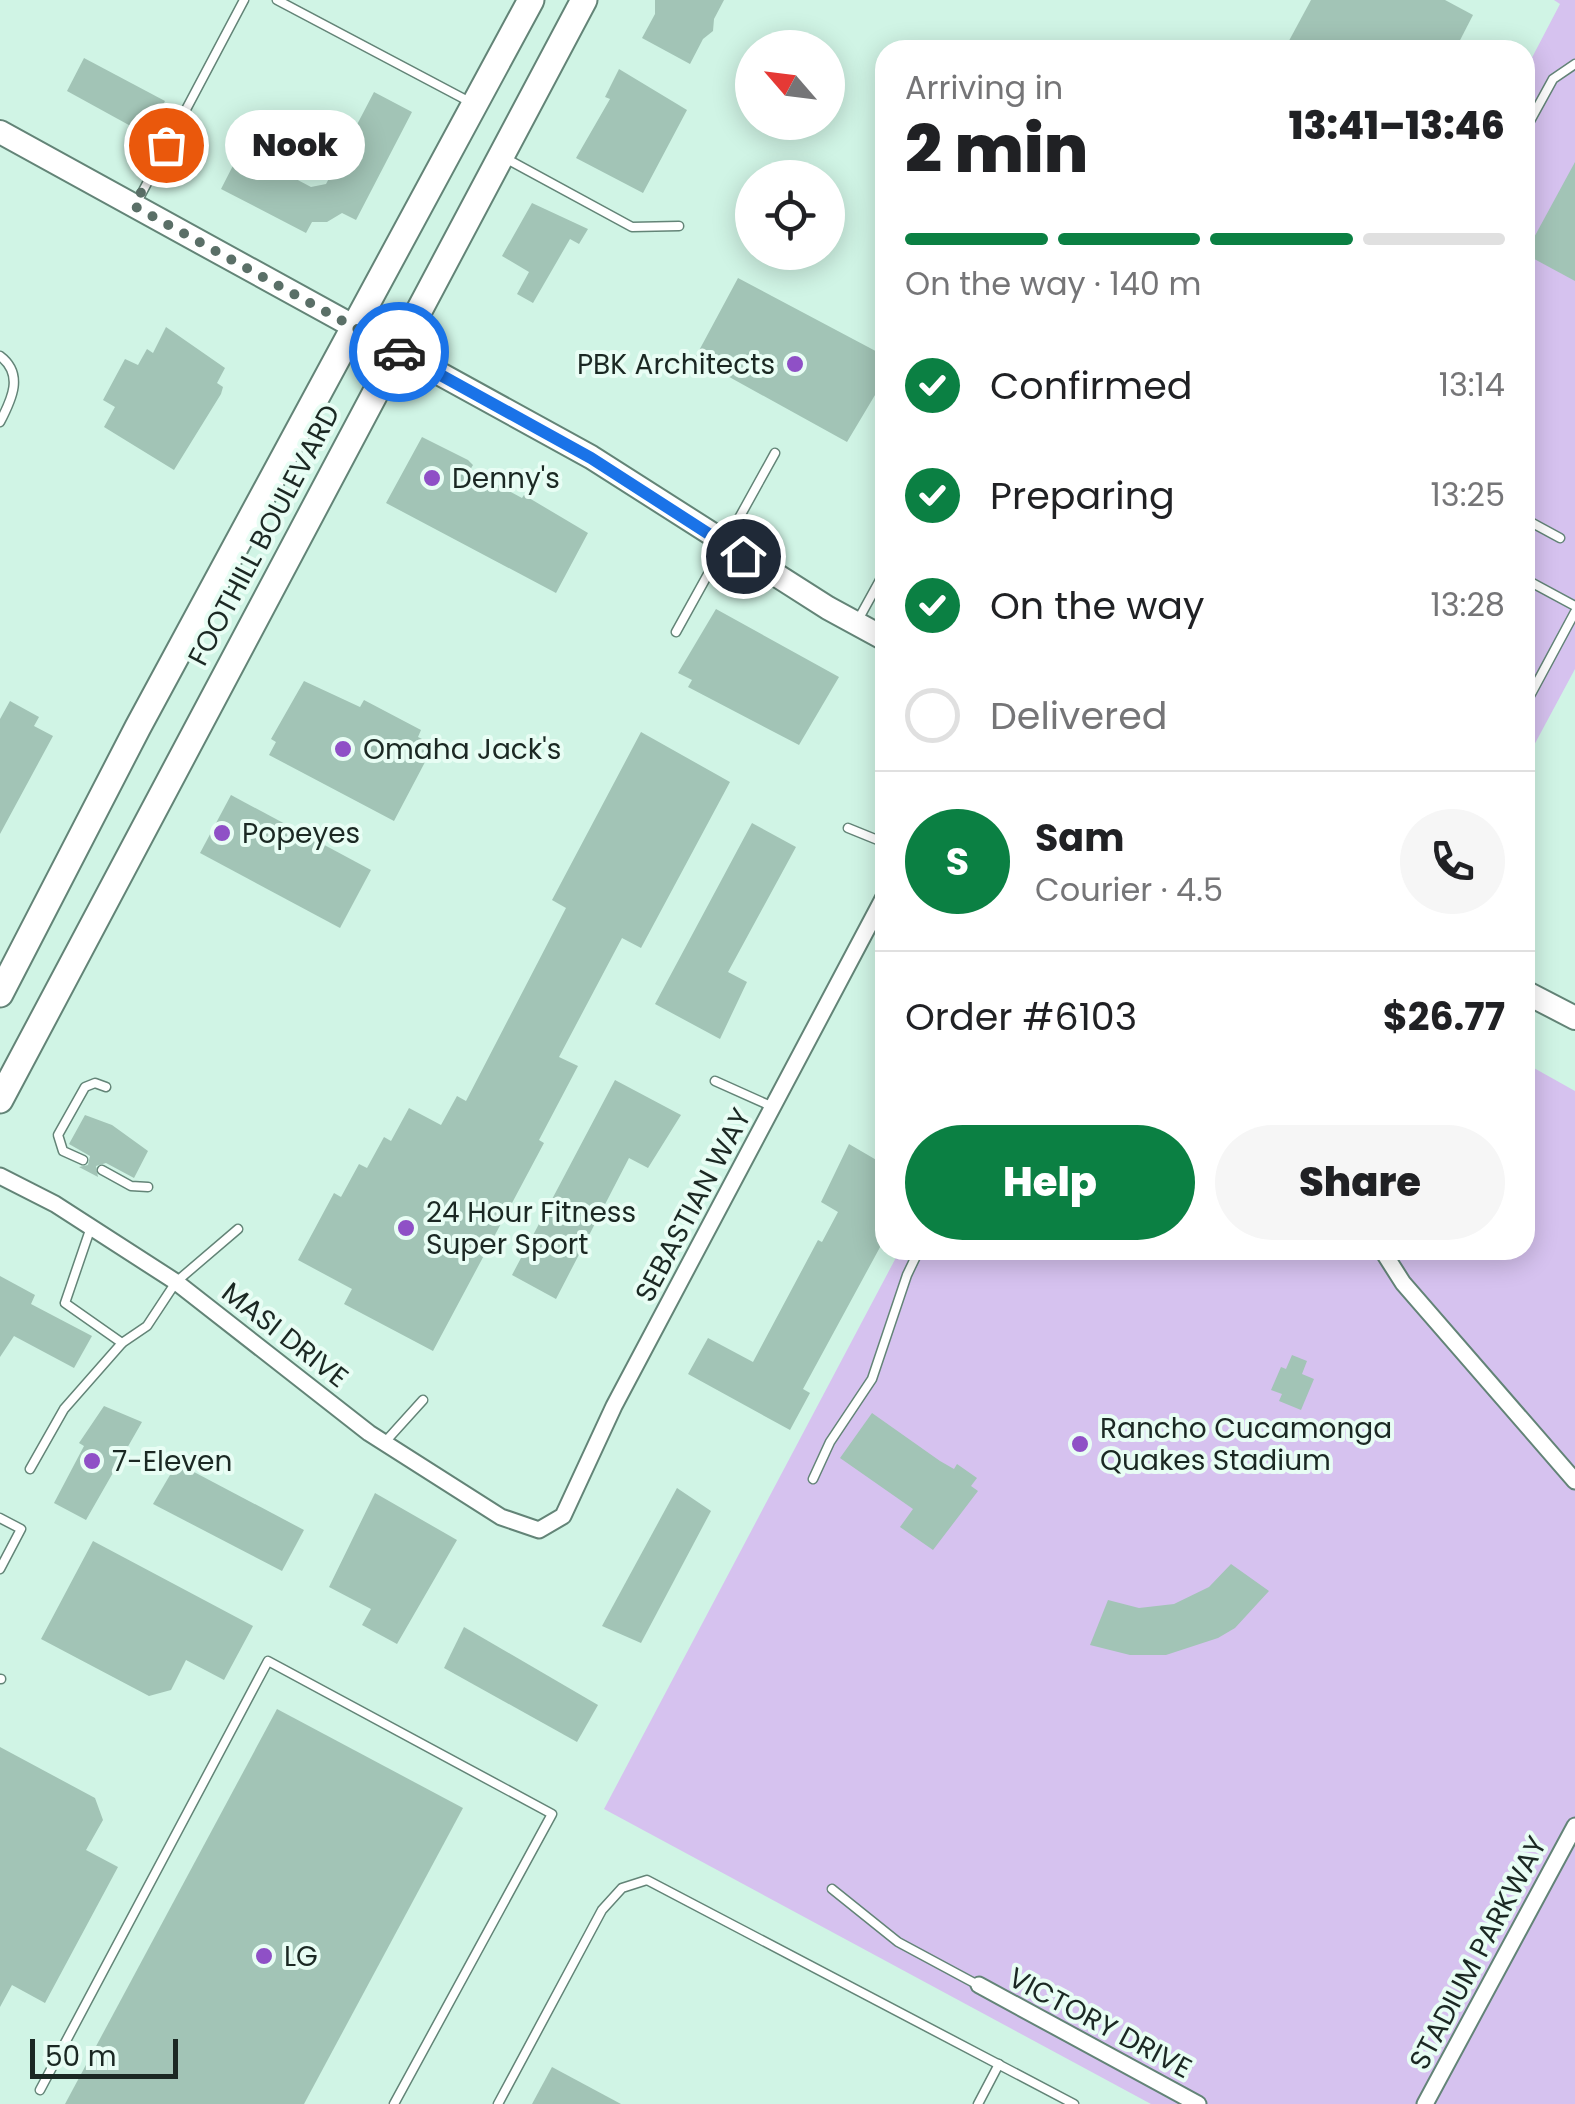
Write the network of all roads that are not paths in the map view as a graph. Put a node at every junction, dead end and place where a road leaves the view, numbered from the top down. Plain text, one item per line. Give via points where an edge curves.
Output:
1 (244, 0) edge
2 (278, 0) edge
3 (531, 0) edge
4 (584, 0) edge
5 (1575, 64) edge
6 (474, 104) junction
7 (1535, 112) edge
8 (0, 132) edge
9 (501, 156) junction
10 (134, 206) junction
11 (678, 226) dead end
12 (353, 327) junction
13 (396, 350) junction
14 (0, 356) edge
15 (0, 422) edge
16 (775, 452) dead end
17 (1535, 525) edge
18 (1560, 538) dead end
19 (724, 543) junction
20 (1535, 586) edge
21 (875, 590) edge
22 (1575, 609) edge
23 (857, 623) junction
24 (676, 632) dead end
25 (875, 633) edge
26 (1535, 687) edge
27 (848, 828) dead end
28 (875, 839) edge
29 (875, 914) edge
30 (0, 994) edge
31 (1535, 996) edge
32 (1572, 1011) edge
33 (715, 1081) dead end
34 (106, 1087) dead end
35 (0, 1100) edge
36 (773, 1107) junction
37 (83, 1160) dead end
38 (102, 1170) dead end
39 (0, 1176) edge
40 (148, 1187) dead end
41 (91, 1227) junction
42 (238, 1229) dead end
43 (914, 1260) edge
44 (1388, 1260) edge
45 (176, 1282) junction
46 (122, 1343) junction
47 (423, 1400) dead end
48 (385, 1442) junction
49 (30, 1469) dead end
50 (813, 1478) dead end
51 (1575, 1480) edge
52 (0, 1518) edge
53 (539, 1530) joint
54 (0, 1569) edge
55 (1575, 1826) edge
56 (832, 1889) dead end
57 (979, 1986) joint
58 (999, 2064) junction
59 (40, 2090) dead end
60 (394, 2104) edge
61 (498, 2104) edge
62 (978, 2104) edge
63 (1074, 2104) edge
64 (1198, 2104) edge
65 (1425, 2104) edge

1 - 10 lane
2 - 6 lane
3 - 6 main road, FOOTHILL BOULEVARD
4 - 9 main road, FOOTHILL BOULEVARD
5 - 7 lane via 1553,79
6 - 12 main road, FOOTHILL BOULEVARD
8 - 10 main road
9 - 11 lane via 632,227
9 - 13 main road, FOOTHILL BOULEVARD
10 - 12 main road
12 - 13 main road
12 - 30 main road, FOOTHILL BOULEVARD
13 - 19 main road via 591,458
13 - 35 main road, FOOTHILL BOULEVARD
14 - 15 lane via 15,383
16 - 19 lane
17 - 18 lane
19 - 23 main road
19 - 24 lane
20 - 22 lane
21 - 23 lane
22 - 26 lane
23 - 25 main road
27 - 28 lane
29 - 36 street, SEBASTIAN WAY
31 - 32 main road
33 - 36 lane
34 - 37 lane via 85,1086 58,1135 63,1150
36 - 53 street, SEBASTIAN WAY via 563,1516
38 - 40 lane
39 - 41 street, MASI DRIVE
41 - 45 street, MASI DRIVE
41 - 46 lane via 65,1303
42 - 45 lane
43 - 50 lane via 872,1379
44 - 51 street
45 - 46 lane via 147,1326
45 - 48 street, MASI DRIVE
46 - 49 lane via 64,1409
47 - 48 lane
48 - 53 street, MASI DRIVE via 501,1517
52 - 54 lane via 21,1530
55 - 65 street, STADIUM PARKWAY
56 - 57 lane via 898,1942
57 - 64 street, VICTORY DRIVE
58 - 61 lane via 647,1880 622,1888 602,1910
58 - 62 lane
58 - 63 lane
59 - 60 lane via 268,1661 552,1814

